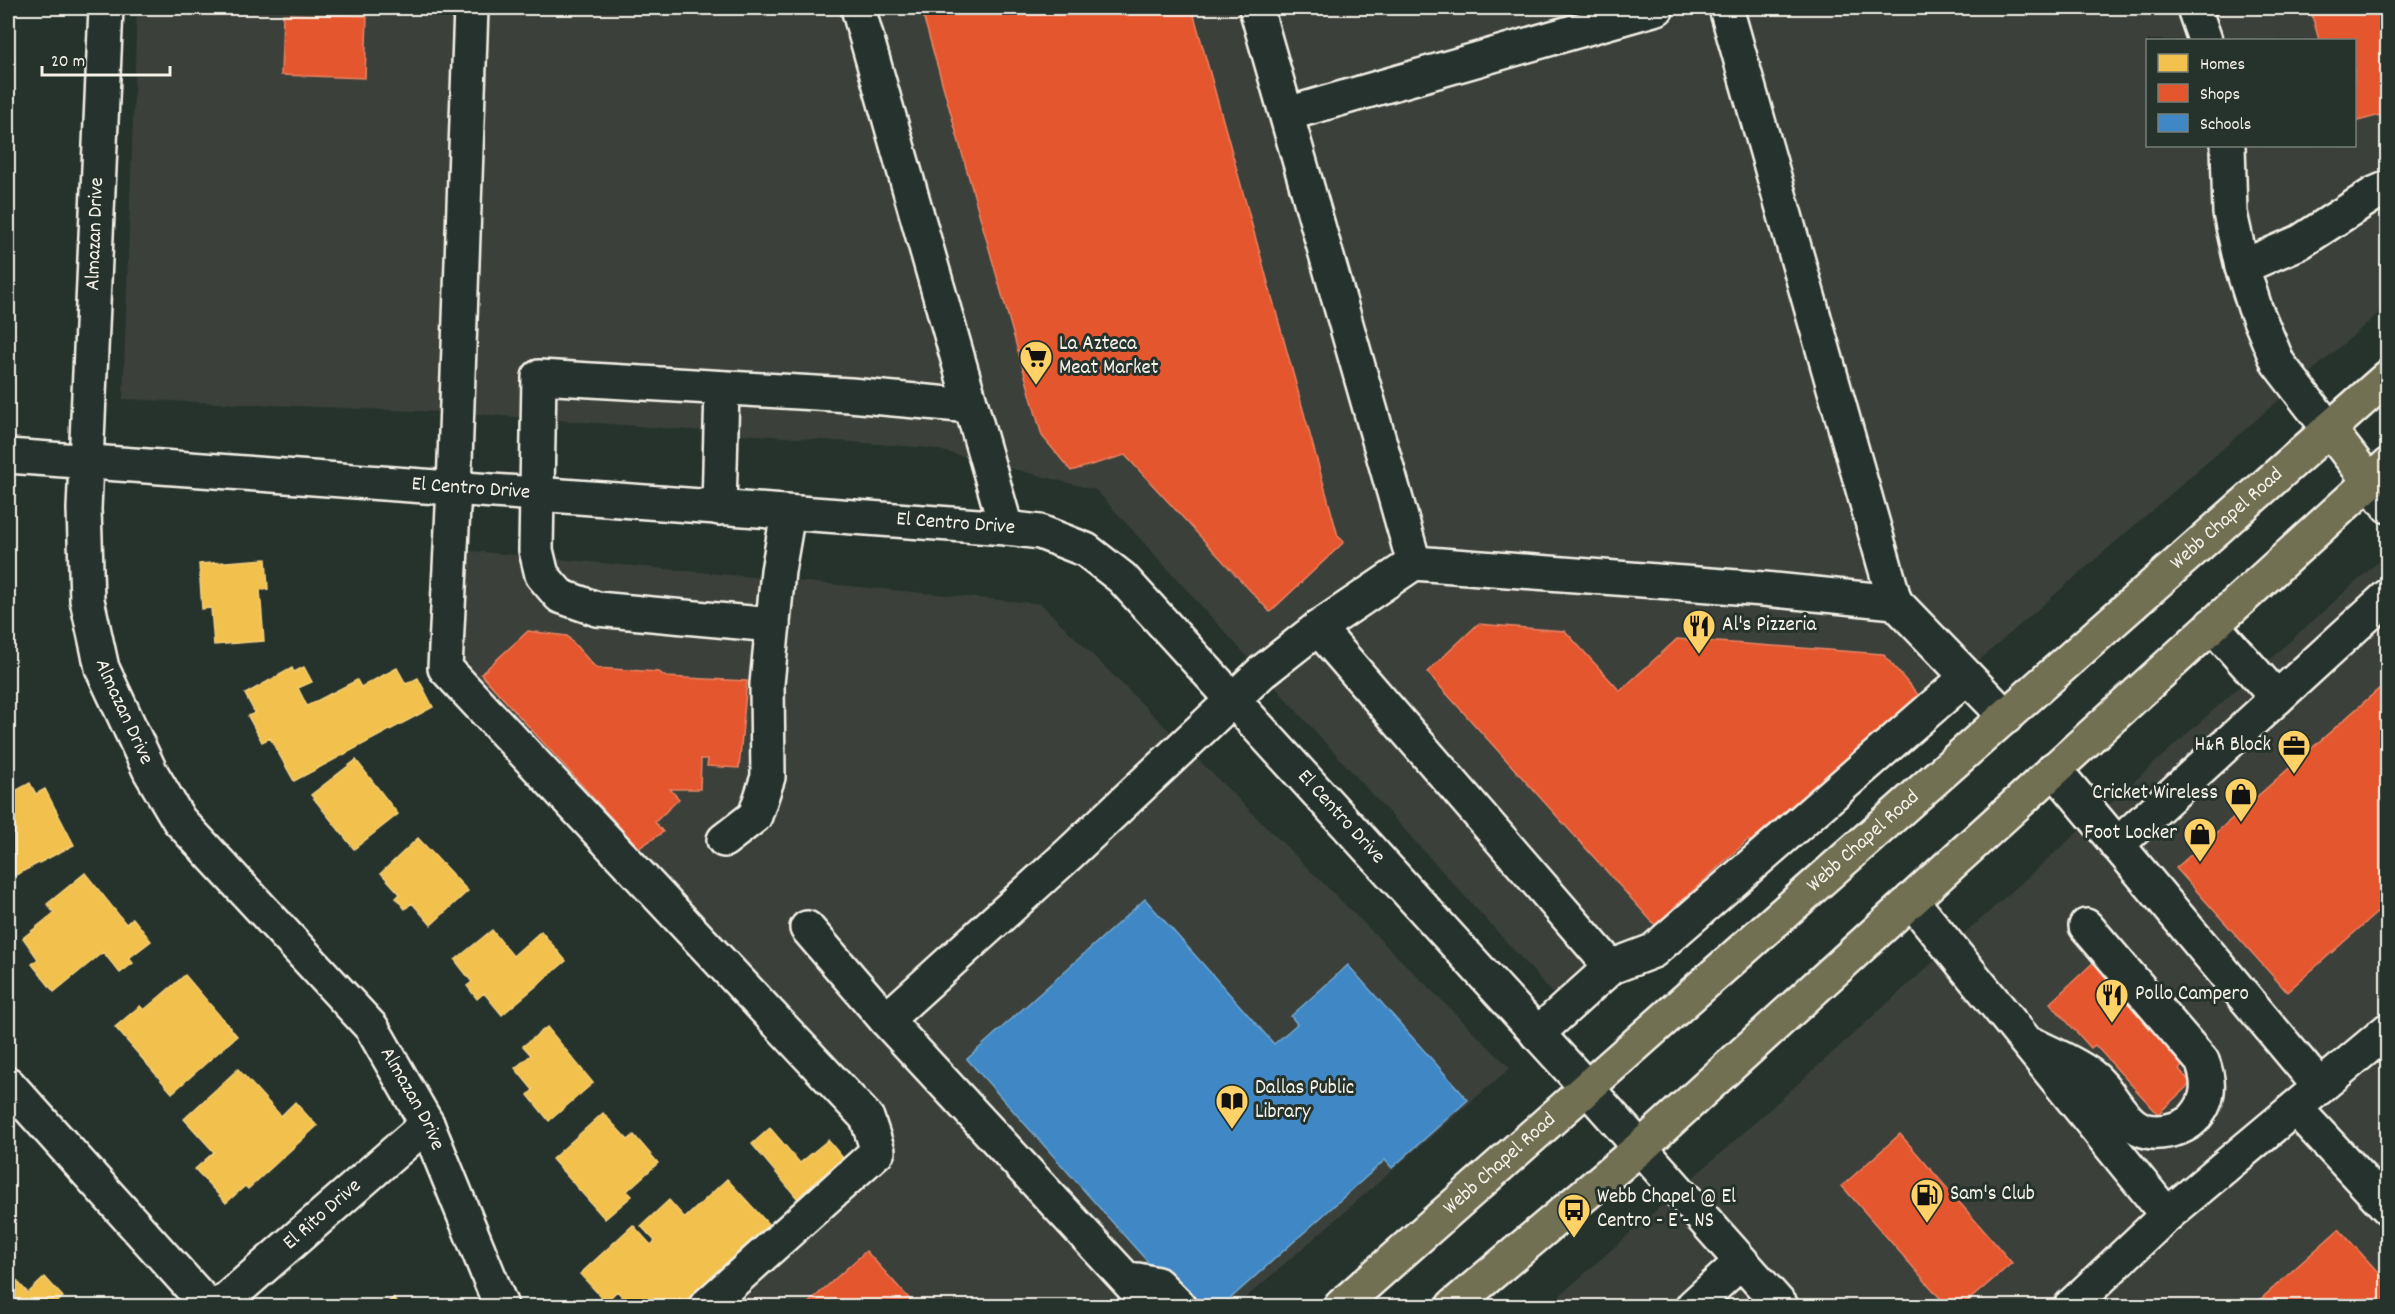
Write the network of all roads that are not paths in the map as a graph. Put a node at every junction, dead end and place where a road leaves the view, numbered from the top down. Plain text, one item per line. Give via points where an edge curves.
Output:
1 (106, 8) edge
2 (471, 8) edge
3 (858, 8) edge
4 (1256, 8) edge
5 (1657, 8) edge
6 (1726, 8) edge
7 (2194, 8) edge
8 (2205, 39) edge
9 (1287, 114) junction
10 (2228, 147) edge
11 (2388, 188) edge
12 (2242, 267) junction
13 (2388, 377) edge
14 (722, 388) junction
15 (971, 406) junction
16 (2329, 429) junction
17 (8, 456) edge
18 (87, 461) junction
19 (2381, 484) edge
20 (454, 488) junction
21 (537, 494) junction
22 (718, 508) junction
23 (788, 513) junction
24 (1006, 528) junction
25 (1414, 563) junction
26 (2388, 596) edge
27 (1895, 602) junction
28 (772, 625) junction
29 (2212, 625) junction
30 (1318, 628) junction
31 (1967, 677) junction
32 (2277, 698) junction
33 (1234, 701) junction
34 (2006, 717) junction
35 (2054, 770) junction
36 (724, 840) dead end
37 (2117, 845) junction
38 (1911, 900) junction
39 (2086, 926) dead end
40 (807, 928) dead end
41 (1611, 967) junction
42 (886, 1020) junction
43 (2388, 1029) edge
44 (1538, 1034) junction
45 (2024, 1040) junction
46 (8, 1084) edge
47 (2320, 1087) junction
48 (1588, 1089) junction
49 (2295, 1108) junction
50 (427, 1124) junction
51 (1641, 1147) junction
52 (2388, 1208) edge
53 (2167, 1215) junction
54 (1742, 1262) junction
55 (1124, 1277) junction
56 (2078, 1304) edge
57 (208, 1306) edge
58 (219, 1306) edge
59 (501, 1306) edge
60 (706, 1306) edge
61 (1151, 1306) edge
62 (1179, 1306) edge
63 (1341, 1306) edge
64 (1453, 1306) edge
65 (1693, 1306) edge
66 (1781, 1306) edge

1 - 18 street, Almazan Drive
2 - 20 street
3 - 15 street
4 - 9 street
5 - 9 street
6 - 27 street
7 - 8 street
9 - 25 street
10 - 12 street via 2230,213
11 - 12 street via 2300,242
12 - 16 street via 2278,363
13 - 16 main road, Webb Chapel Road
14 - 15 street
14 - 21 street via 539,377
14 - 22 street
15 - 24 street
16 - 19 main road
16 - 34 main road, Webb Chapel Road
17 - 18 street, El Centro Drive
18 - 20 street, El Centro Drive
18 - 50 street, Almazan Drive via 87,600 102,668 150,771 179,820 372,1028
19 - 29 main road
20 - 21 street, El Centro Drive
20 - 60 street via 445,668 867,1118 878,1151
21 - 22 street, El Centro Drive
21 - 28 street via 536,550 542,575 560,596 597,609
22 - 23 street, El Centro Drive
23 - 24 street, El Centro Drive
23 - 28 street
24 - 33 street, El Centro Drive via 1040,532 1086,550 1122,578
25 - 27 street
25 - 30 street
26 - 32 street
27 - 31 street
28 - 36 street via 767,684 768,777 754,816
29 - 32 street
29 - 35 main road
30 - 33 street via 1262,672
30 - 41 street
31 - 34 street
31 - 41 street via 1653,951
32 - 37 street
33 - 42 street
33 - 44 street, El Centro Drive
34 - 48 main road, Webb Chapel Road
35 - 37 street
35 - 38 main road
37 - 47 street
38 - 45 street
38 - 51 main road
39 - 45 street via 2202,1061 2208,1076 2208,1093 2202,1109 2191,1122 2176,1130 2144,1130 2129,1122 2091,1075
40 - 42 street
41 - 44 street
42 - 55 street
43 - 47 street
44 - 48 street, El Centro Drive
45 - 53 street
46 - 57 street
47 - 49 street
48 - 51 street, El Centro Drive
48 - 63 main road, Webb Chapel Road
49 - 52 street
49 - 53 street
50 - 58 street, El Rito Drive
50 - 59 street, Almazan Drive
51 - 54 street, El Centro Drive
51 - 64 main road
53 - 56 street
54 - 65 street
54 - 66 street, El Centro Drive
55 - 61 street
55 - 62 street via 1157,1284

